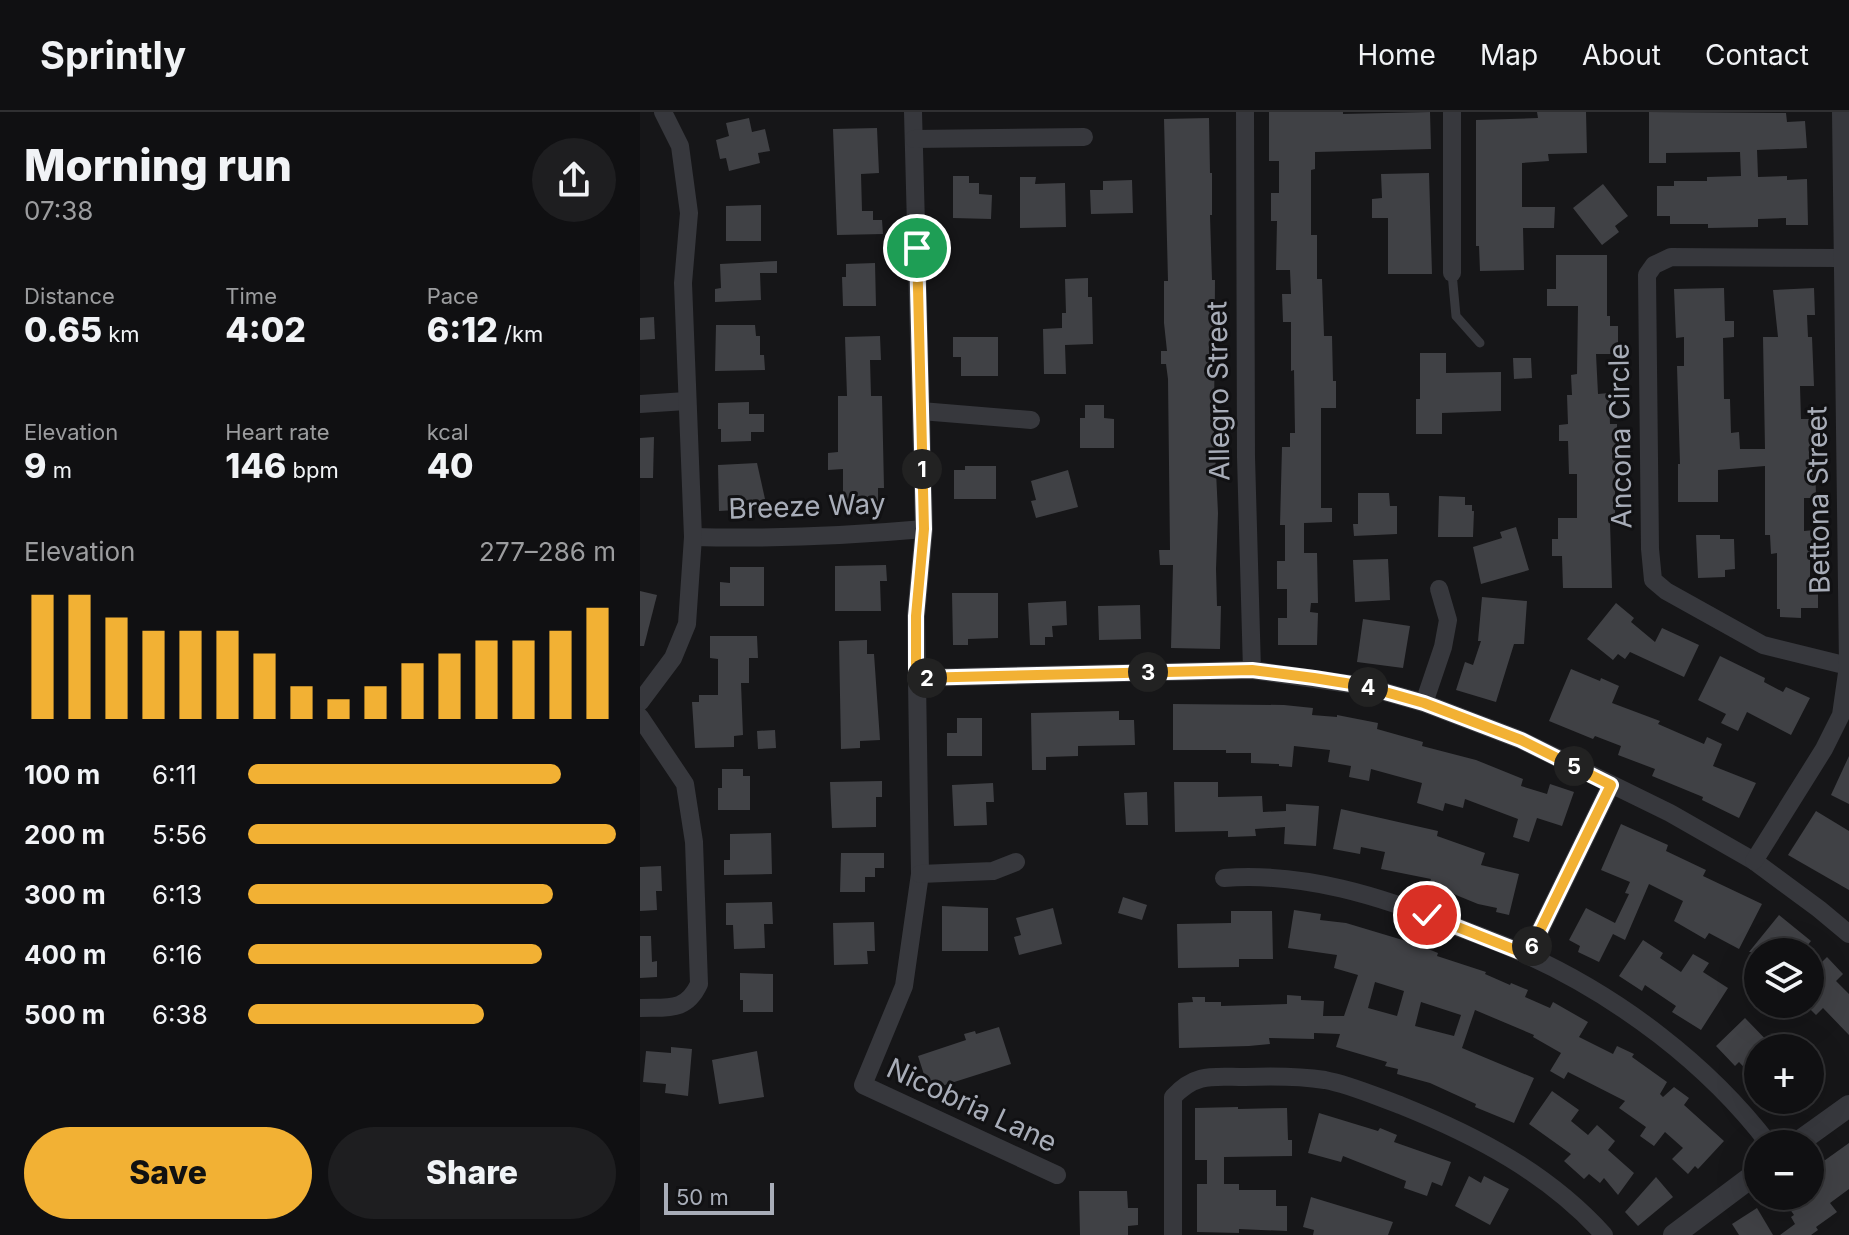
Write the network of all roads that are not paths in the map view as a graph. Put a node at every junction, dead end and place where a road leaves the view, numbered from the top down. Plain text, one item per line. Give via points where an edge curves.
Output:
1 (663, 112) edge
2 (913, 112) edge
3 (1245, 112) edge
4 (1452, 112) edge
5 (1841, 112) edge
6 (1084, 137) dead end
7 (914, 139) junction
8 (1841, 258) junction
9 (1452, 273) joint
10 (1480, 343) dead end
11 (686, 401) junction
12 (640, 404) edge
13 (921, 411) junction
14 (1031, 420) dead end
15 (924, 529) junction
16 (693, 537) junction
17 (1439, 589) dead end
18 (1848, 666) edge
19 (1252, 670) junction
20 (916, 678) junction
21 (640, 702) edge
22 (1424, 703) junction
23 (640, 717) edge
24 (1611, 785) junction
25 (1754, 861) junction
26 (1016, 862) dead end
27 (920, 874) junction
28 (1224, 878) dead end
29 (1849, 934) edge
30 (1528, 955) junction
31 (640, 1008) edge
32 (1849, 1106) edge
33 (1758, 1130) edge
34 (1816, 1130) edge
35 (1057, 1175) dead end
36 (1744, 1182) edge
37 (1173, 1235) edge
38 (1604, 1235) edge
39 (1674, 1235) edge

1 - 11 street via 680,146 689,213 683,283
2 - 7 street
3 - 19 street, Allegro Street
4 - 9 street
5 - 8 street, Bettona Street
6 - 7 street
7 - 13 street
8 - 18 street, Bettona Street
8 - 18 street, Ancona Circle via 1671,257 1647,275 1650,549 1653,580 1666,591 1763,645
9 - 10 lane via 1456,316
11 - 12 street
11 - 16 street
13 - 14 street
13 - 15 street
15 - 16 street, Breeze Way via 826,537
15 - 20 street
16 - 21 street via 687,624 673,658
17 - 22 street via 1448,620
18 - 25 street, Bettona Street via 1841,715
19 - 20 street
19 - 22 street via 1364,686
20 - 27 street
22 - 24 street via 1521,740
23 - 31 street via 685,784 694,842 699,984 692,999 676,1007
24 - 25 street
24 - 30 street
25 - 29 street
26 - 27 street via 993,871
27 - 35 street, Nicobria Lane via 904,986 863,1085
28 - 30 street via 1256,876 1352,890
30 - 33 street via 1605,997 1671,1046
32 - 34 street
36 - 39 street
37 - 38 street via 1173,1097 1200,1078 1276,1076 1352,1087 1495,1148 1545,1179

